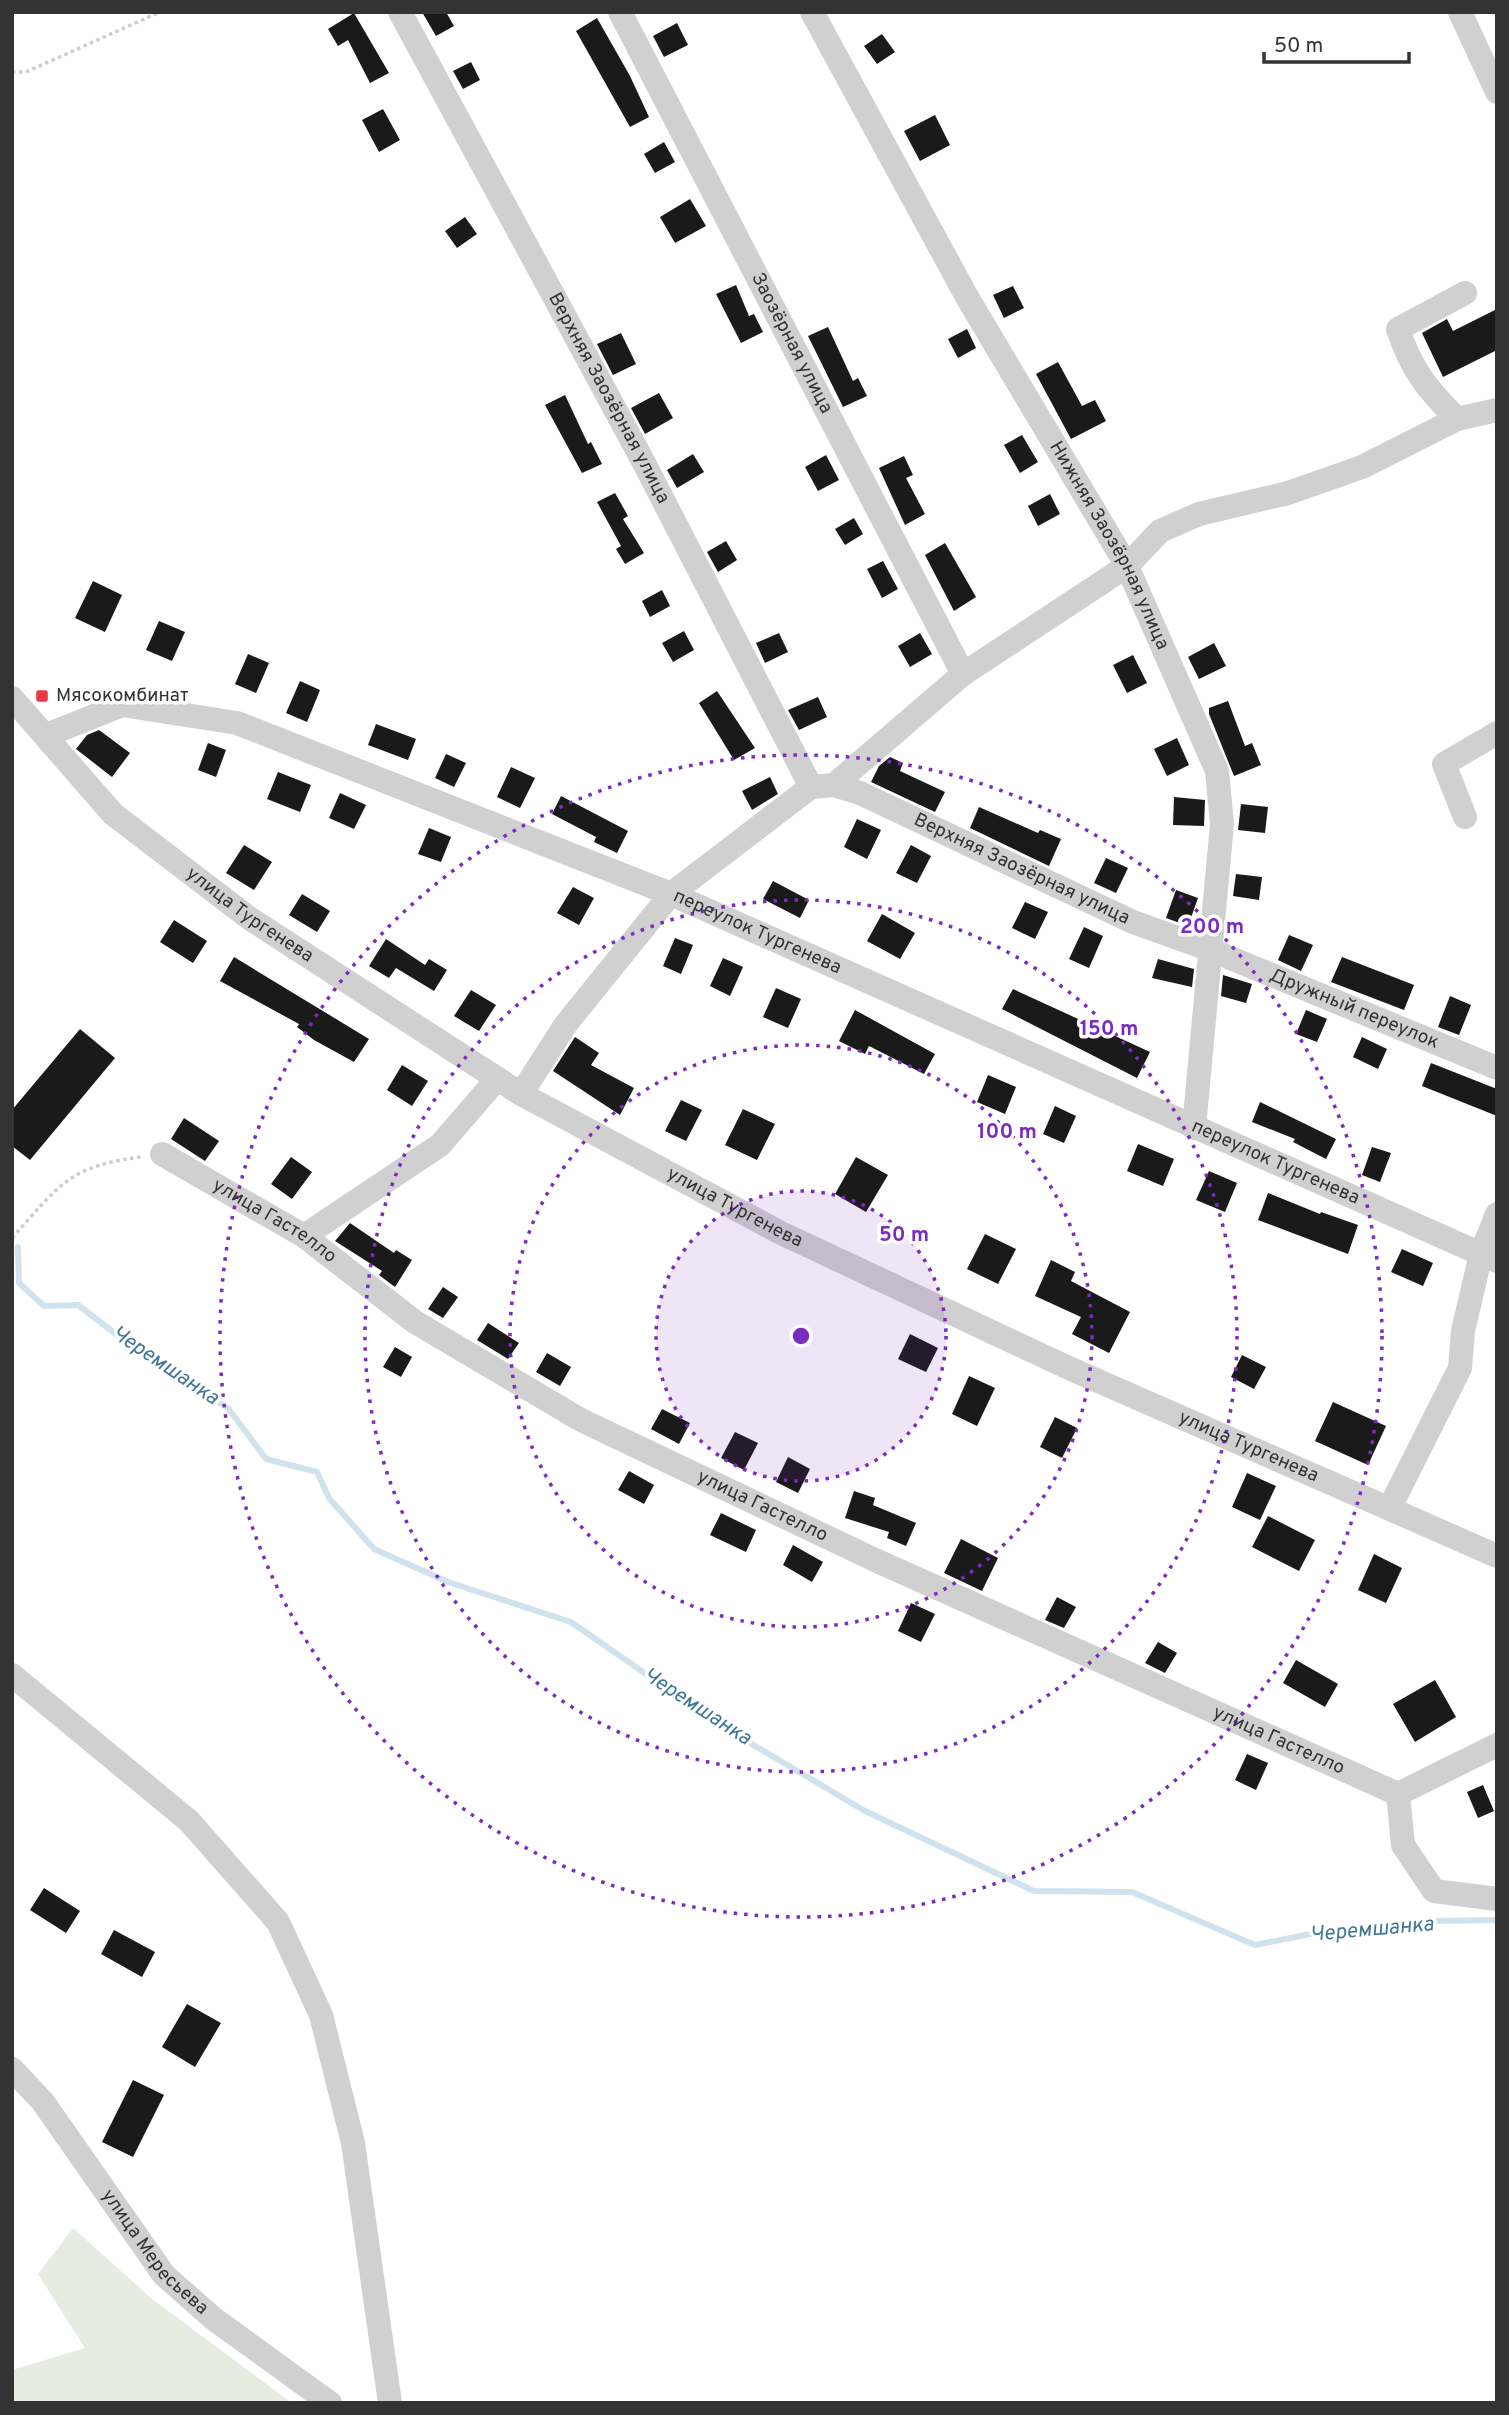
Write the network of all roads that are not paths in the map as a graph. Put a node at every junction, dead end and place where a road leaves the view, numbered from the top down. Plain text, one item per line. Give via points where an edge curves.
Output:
1 (400, 12) edge
2 (620, 12) edge
3 (812, 12) edge
4 (1460, 12) edge
5 (1497, 92) edge
6 (1465, 293) dead end
7 (1497, 410) edge
8 (1457, 419) junction
9 (1128, 566) junction
10 (963, 674) junction
11 (12, 698) edge
12 (1497, 733) edge
13 (47, 735) junction
14 (823, 786) junction
15 (1465, 817) dead end
16 (671, 894) junction
17 (1211, 950) junction
18 (1497, 1068) edge
19 (497, 1079) junction
20 (521, 1094) junction
21 (1194, 1128) junction
22 (162, 1154) road end
23 (1497, 1214) edge
24 (304, 1237) junction
25 (1489, 1258) edge
26 (1390, 1507) junction
27 (1497, 1556) edge
28 (12, 1675) edge
29 (1497, 1745) edge
30 (1398, 1794) junction
31 (1497, 1899) edge
32 (12, 2069) edge
33 (330, 2403) edge
34 (390, 2403) edge

1 - 14 street, Верхняя Заозёрная улица
2 - 10 street, Заозёрная улица
3 - 9 street, Нижняя Заозёрная улица via 967,297
4 - 5 street
6 - 8 street via 1398,329 1408,360 1429,391
7 - 8 street
8 - 9 street via 1362,467 1288,493 1199,514 1160,531
9 - 10 street
9 - 17 street, Нижняя Заозёрная улица via 1217,771 1222,824
10 - 14 street
11 - 13 street
12 - 15 street via 1444,764
13 - 16 street, переулок Тургенева via 122,705 237,723
13 - 19 street, улица Тургенева via 113,814 249,918
14 - 16 street
14 - 17 street, Верхняя Заозёрная улица via 860,793 1133,922
16 - 20 street via 566,1024
16 - 21 street, переулок Тургенева
17 - 18 street, Дружный переулок
17 - 21 street, Нижняя Заозёрная улица
19 - 20 street, улица Тургенева
19 - 24 street via 440,1145
20 - 26 street, улица Тургенева via 781,1233 1071,1369
21 - 25 street, переулок Тургенева
22 - 24 street, улица Гастелло
23 - 25 street
24 - 30 street, улица Гастелло via 415,1322 581,1420 964,1600
25 - 26 street via 1463,1331 1460,1368
26 - 27 street, улица Тургенева
28 - 34 street via 189,1821 278,1922 321,2015 349,2130
29 - 30 street
30 - 31 street via 1403,1845 1434,1891
32 - 33 street, улица Мересьева via 43,2102 164,2274 214,2319

